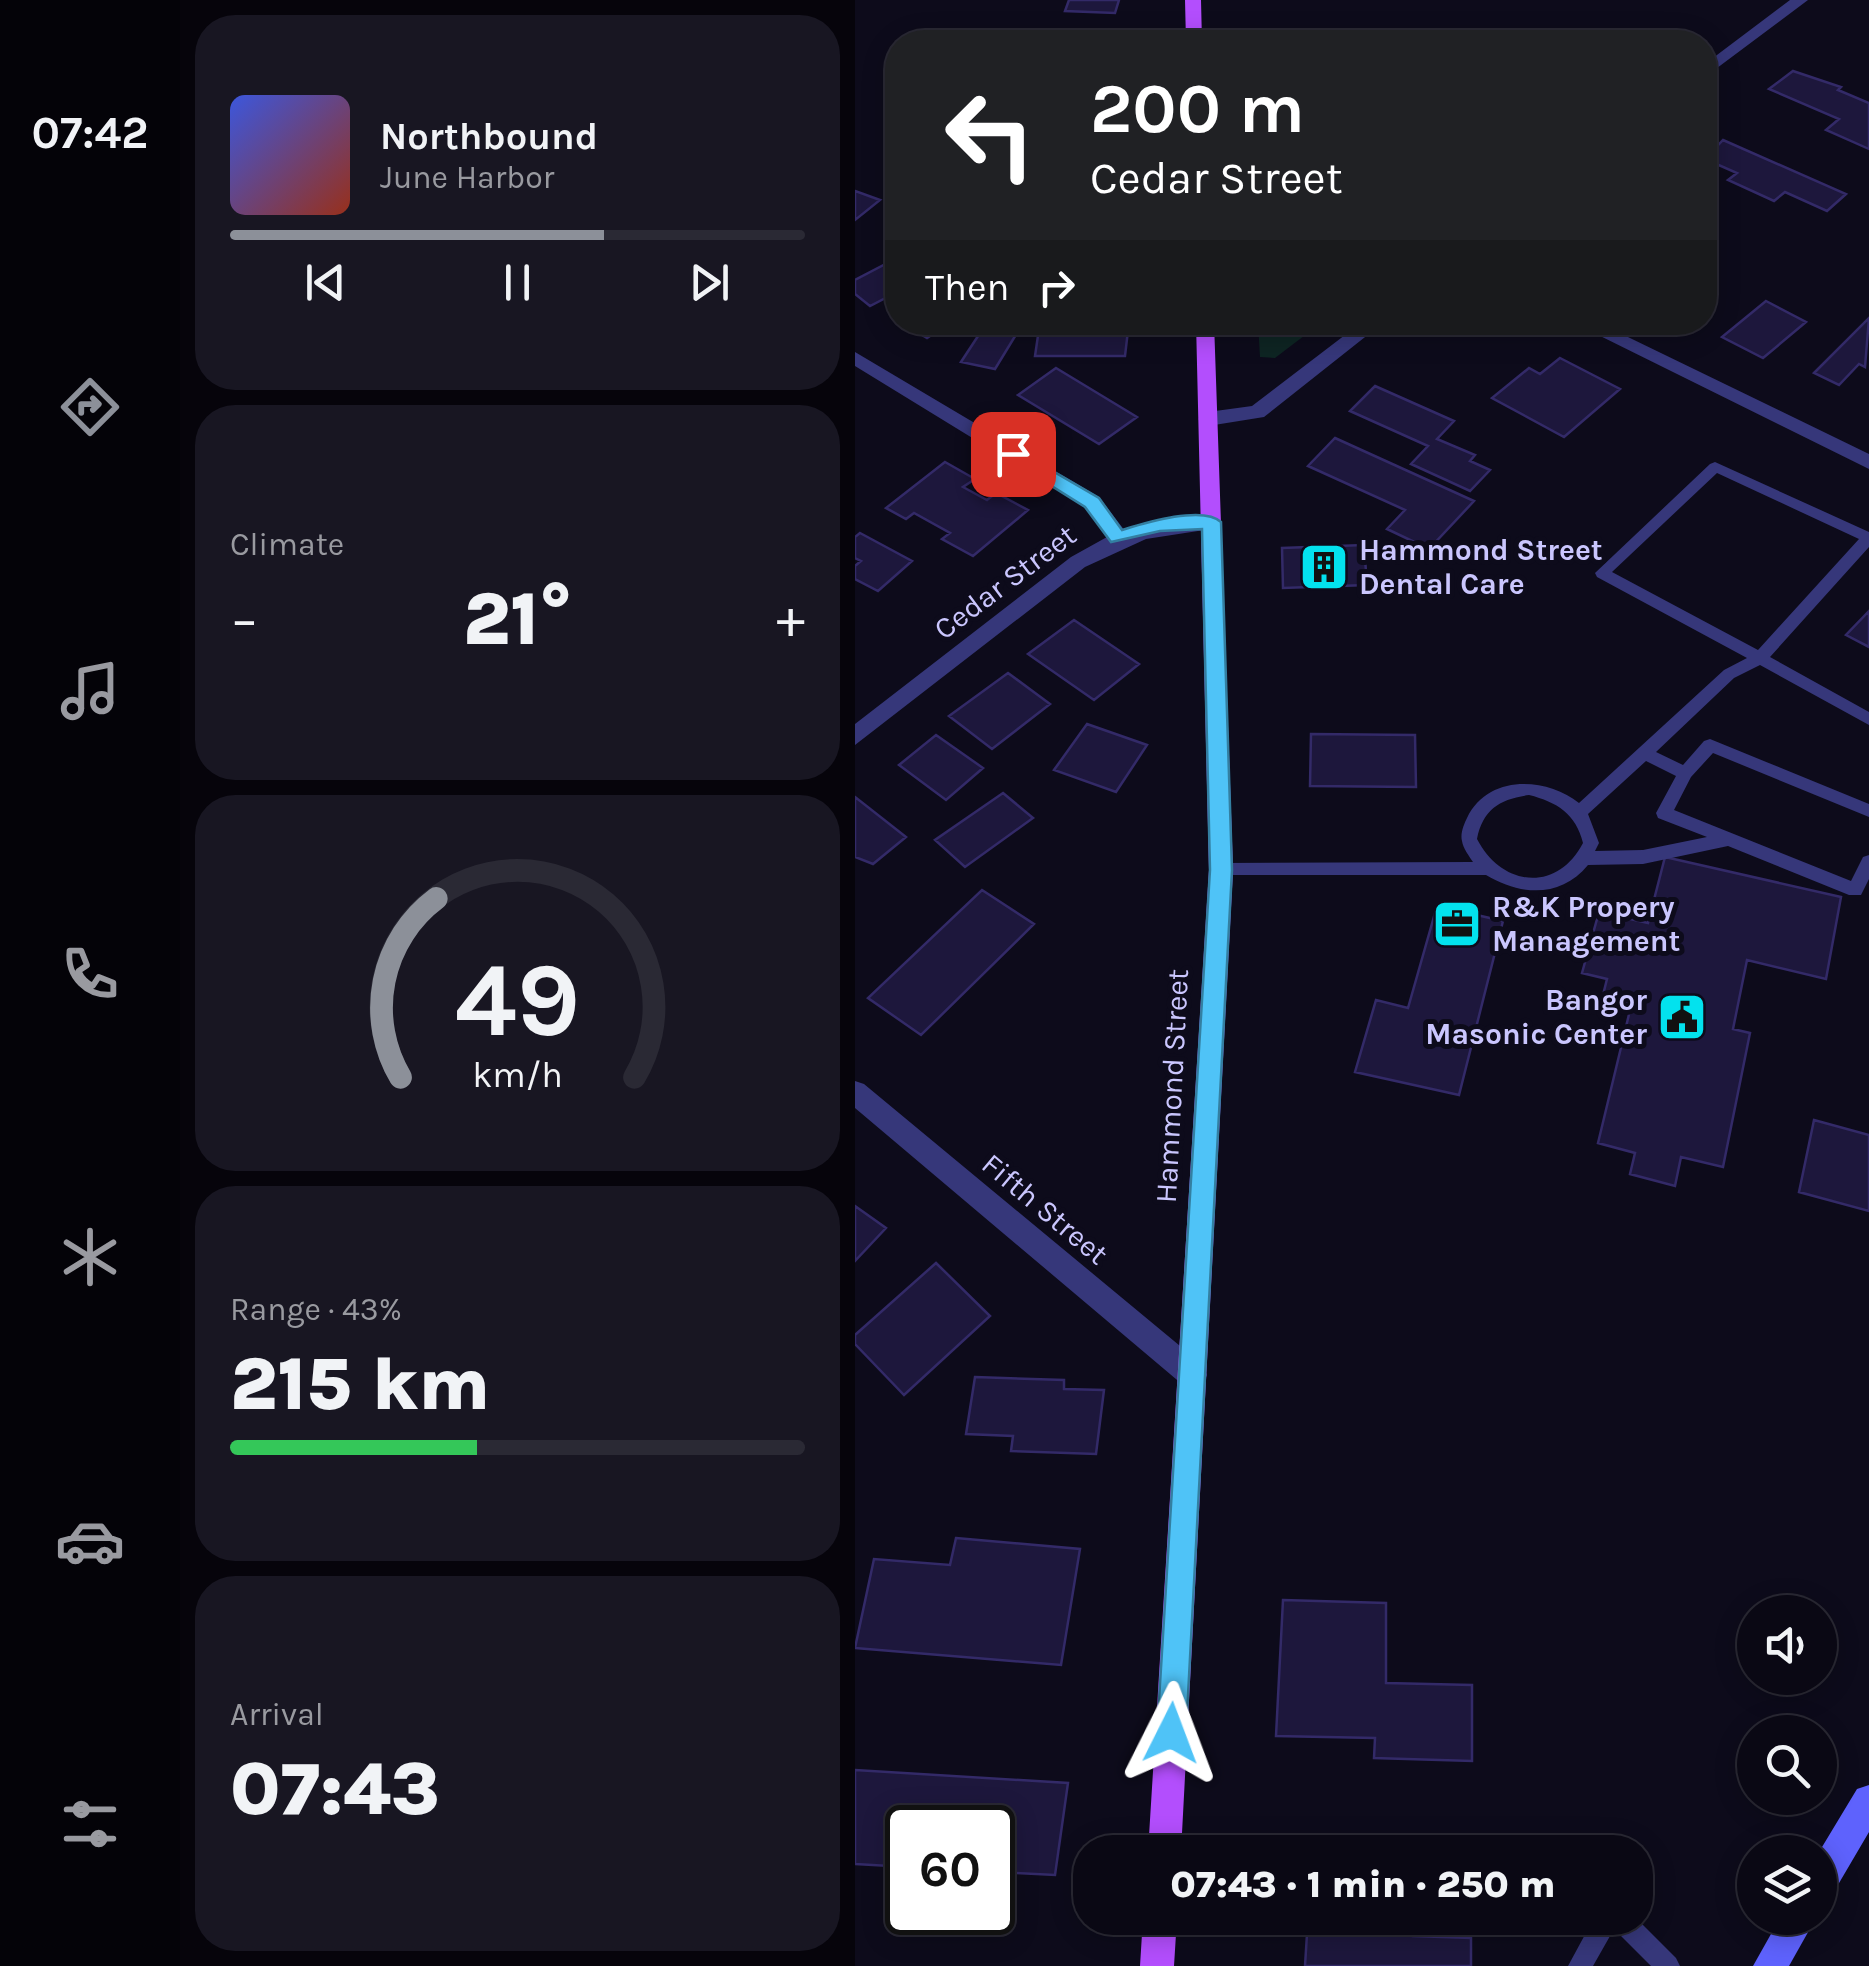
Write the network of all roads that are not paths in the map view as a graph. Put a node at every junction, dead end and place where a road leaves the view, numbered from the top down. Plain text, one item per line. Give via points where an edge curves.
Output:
1 (1193, 0) edge
2 (1799, 0) edge
3 (1194, 30) edge
4 (1717, 63) edge
5 (1205, 335) edge
6 (1358, 335) edge
7 (1608, 335) edge
8 (855, 358) edge
9 (1208, 419) junction
10 (1869, 462) edge
11 (1211, 522) junction
12 (1117, 538) junction
13 (1760, 658) junction
14 (1869, 719) edge
15 (855, 736) edge
16 (1644, 753) junction
17 (1685, 774) junction
18 (1869, 811) edge
19 (1580, 812) junction
20 (1725, 840) junction
21 (1586, 858) junction
22 (1869, 862) edge
23 (1485, 869) junction
24 (1221, 870) junction
25 (855, 1092) edge
26 (1193, 1374) junction
27 (1869, 1801) edge
28 (1165, 1835) edge
29 (1837, 1854) edge
30 (1159, 1935) edge
31 (1597, 1935) edge
32 (1636, 1935) edge
33 (1789, 1935) edge
34 (1157, 1966) edge
35 (1580, 1966) edge
36 (1668, 1966) edge
37 (1770, 1966) edge

1 - 3 main road
2 - 4 street
5 - 9 main road, Hammond Street
6 - 9 street via 1257,412
7 - 10 street
8 - 12 street via 1092,502
9 - 11 main road, Hammond Street
11 - 12 street, Cedar Street via 1160,525
11 - 24 main road, Hammond Street
12 - 15 street, Cedar Street
13 - 13 lane via 1602,573 1715,467 1869,538
13 - 14 lane
13 - 16 lane via 1729,674
16 - 17 lane
16 - 19 lane
17 - 18 lane via 1710,744
17 - 20 lane via 1664,812
19 - 21 lane via 1591,842
19 - 23 lane via 1566,800 1529,789 1492,798 1479,809 1469,839
20 - 21 lane via 1643,858
20 - 22 lane via 1855,890
21 - 23 lane via 1576,871 1541,886
23 - 24 lane
24 - 26 main road, Hammond Street
25 - 26 street, Fifth Street
26 - 28 main road, Hammond Street
27 - 29 main road
30 - 34 main road
31 - 35 lane
32 - 36 lane
33 - 37 main road

